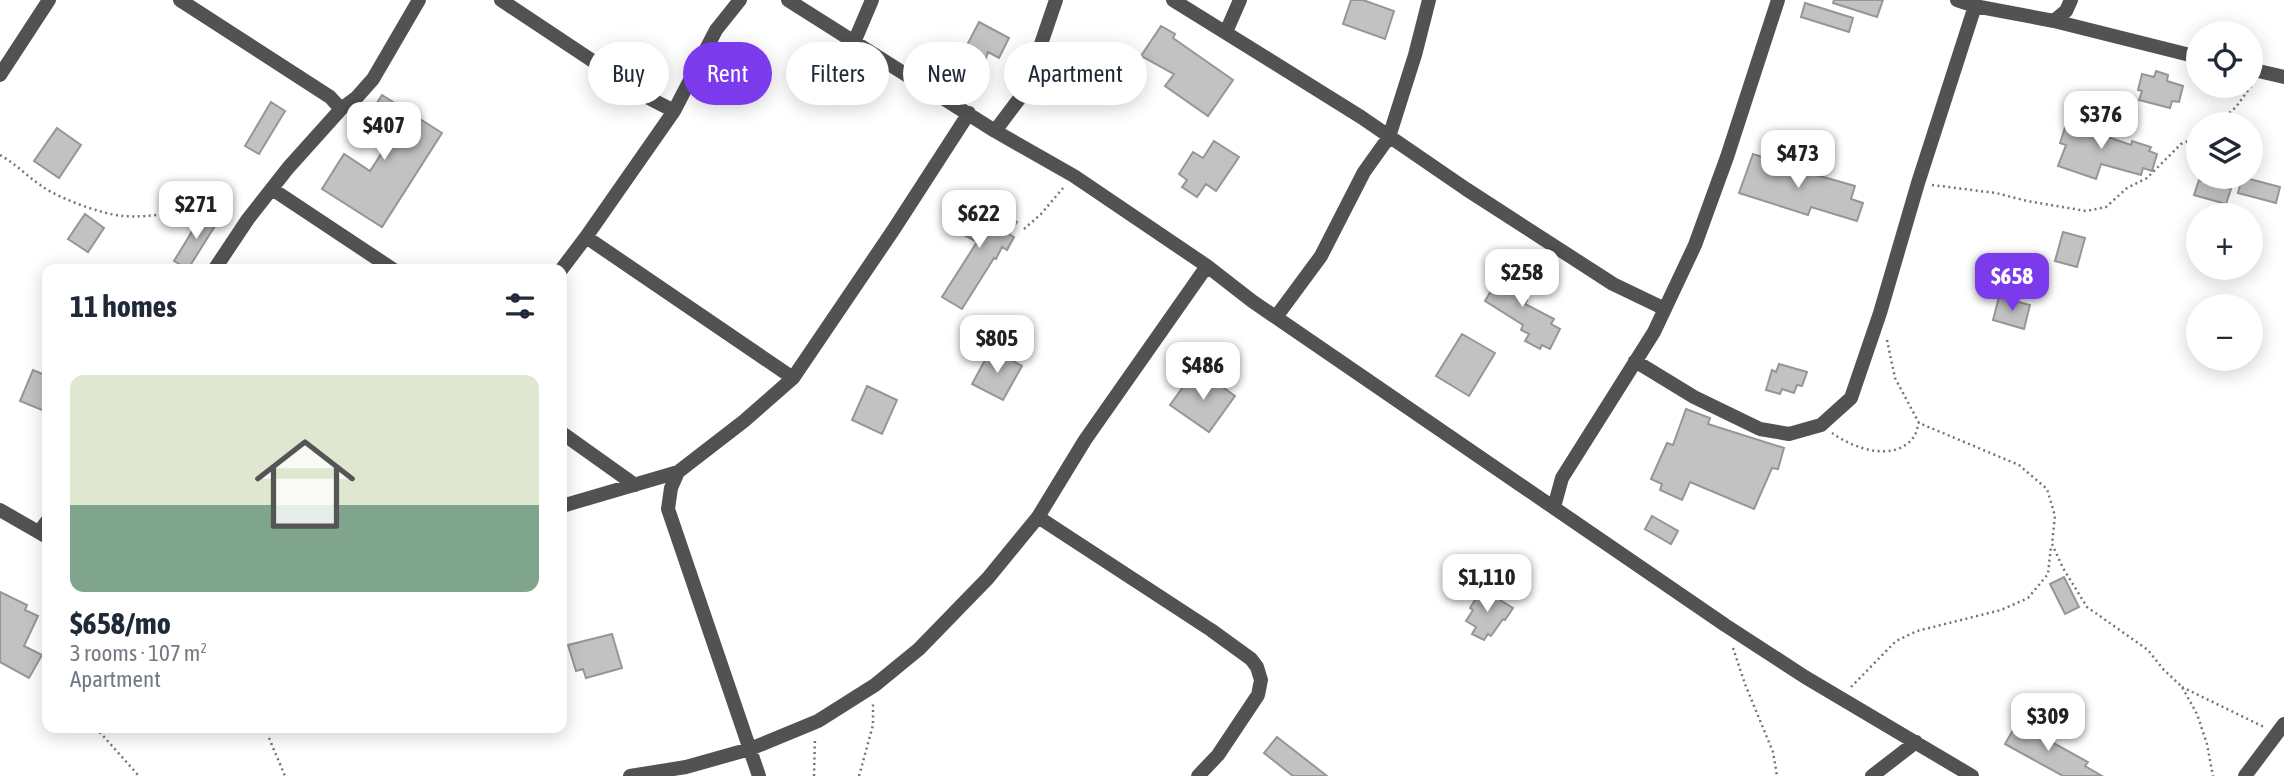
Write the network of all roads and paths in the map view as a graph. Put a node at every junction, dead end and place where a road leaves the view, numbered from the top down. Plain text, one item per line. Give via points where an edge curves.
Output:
1 (49, 0) edge
2 (180, 0) edge
3 (419, 0) edge
4 (501, 0) edge
5 (740, 0) edge
6 (788, 0) edge
7 (873, 0) edge
8 (1056, 0) edge
9 (1173, 0) edge
10 (1240, 0) edge
11 (1429, 0) edge
12 (1956, 0) edge
13 (2071, 0) edge
14 (1776, 1) edge
15 (1975, 6) junction
16 (2053, 21) junction
17 (1226, 32) junction
18 (855, 40) junction
19 (2186, 54) edge
20 (2263, 72) edge
21 (0, 75) edge
22 (2284, 77) edge
23 (2241, 98) edge
24 (341, 109) junction
25 (674, 111) junction
26 (2230, 112) edge
27 (969, 113) junction
28 (995, 131) junction
29 (1389, 137) junction
30 (2186, 142) edge
31 (0, 155) edge
32 (1074, 176) junction
33 (1918, 183) junction
34 (272, 189) junction
35 (248, 219) junction
36 (1024, 229) dead end
37 (586, 237) junction
38 (218, 264) edge
39 (385, 264) edge
40 (566, 264) edge
41 (1207, 266) junction
42 (1665, 309) junction
43 (1276, 317) junction
44 (1886, 339) dead end
45 (1635, 361) junction
46 (793, 378) junction
47 (1919, 423) junction
48 (1821, 425) junction
49 (567, 437) edge
50 (678, 472) junction
51 (635, 485) junction
52 (567, 505) edge
53 (1554, 507) junction
54 (0, 510) edge
55 (1038, 517) junction
56 (42, 529) edge
57 (2052, 544) junction
58 (1725, 625) junction
59 (875, 685) junction
60 (2182, 687) junction
61 (1843, 698) junction
62 (818, 721) junction
63 (2281, 732) edge
64 (100, 733) edge
65 (269, 738) dead end
66 (1916, 743) junction
67 (750, 749) junction
68 (139, 776) edge
69 (285, 776) edge
70 (630, 776) edge
71 (759, 776) edge
72 (814, 776) edge
73 (859, 776) edge
74 (1198, 776) edge
75 (1777, 776) edge
76 (1872, 776) edge
77 (1972, 776) edge
78 (2213, 776) edge
79 (2245, 776) edge

1 - 21 street
2 - 24 street via 330,97
3 - 24 street via 373,79
4 - 25 street
5 - 25 street via 716,30
6 - 18 street
7 - 18 street
8 - 28 street via 1025,90
9 - 17 street
10 - 17 street
11 - 29 street
12 - 15 street
13 - 16 street
14 - 42 street via 1727,157 1695,245
15 - 16 street
15 - 33 street
16 - 19 street
17 - 29 street
18 - 27 street
20 - 22 street
23 - 26 path
24 - 34 street
25 - 37 street
27 - 28 street
27 - 46 street
28 - 32 street
29 - 42 street via 1614,284
29 - 43 street via 1364,172 1321,256
30 - 33 path via 2106,207 2086,211
31 - 35 path via 58,195 120,216 202,209
32 - 36 path
32 - 41 street
33 - 48 street via 1851,398
34 - 35 street
34 - 39 street
35 - 38 street
37 - 40 street
37 - 46 street
41 - 43 street
41 - 55 street via 1085,440
42 - 45 street
43 - 53 street
44 - 47 path via 1895,377
45 - 48 street via 1760,429 1789,434
45 - 53 street via 1562,478
46 - 50 street
47 - 48 path via 1913,439 1895,451 1867,450
47 - 57 path via 2019,465 2047,489 2055,516
49 - 51 street
50 - 51 street
50 - 67 street via 668,509
51 - 52 street
53 - 58 street
54 - 56 street
55 - 59 street via 971,596 919,649
55 - 74 street via 1211,630 1257,667 1261,680 1258,695
57 - 60 path via 2087,607 2148,650
57 - 61 path via 2048,574 2028,598 1896,641
58 - 61 street
58 - 75 path via 1773,752
59 - 62 street
59 - 73 path via 873,725
60 - 63 path
60 - 78 path via 2197,714
61 - 66 street
62 - 67 street
62 - 72 path
63 - 79 street
64 - 68 path
65 - 69 path
66 - 76 street
66 - 77 street
67 - 70 street via 686,767
67 - 71 street

